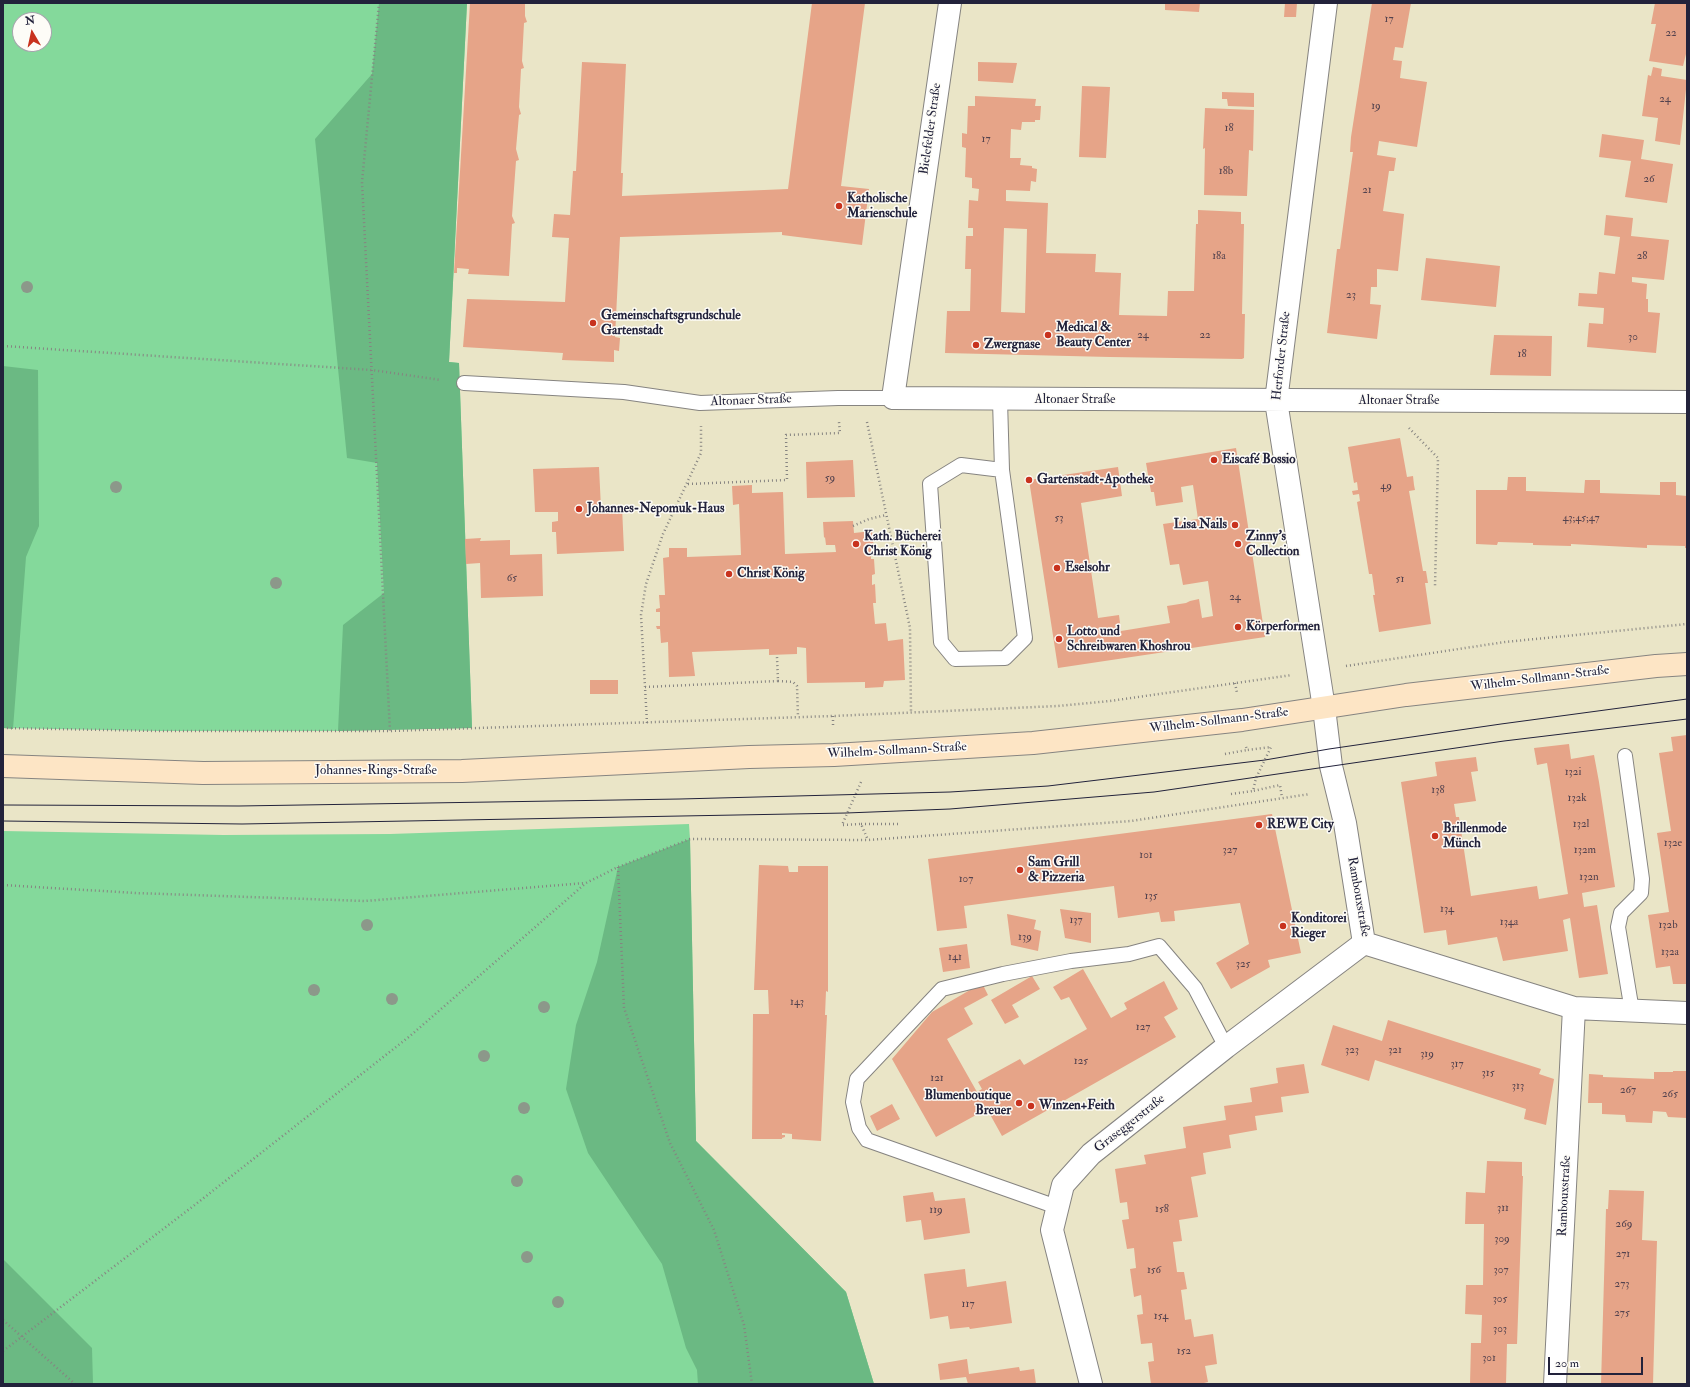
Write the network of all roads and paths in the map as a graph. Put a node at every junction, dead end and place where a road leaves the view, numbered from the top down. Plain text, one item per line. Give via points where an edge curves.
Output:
1 (379, 3) edge
2 (950, 3) edge
3 (1326, 3) edge
4 (3, 346) edge
5 (372, 370) junction
6 (464, 383) joint
7 (862, 398) junction
8 (893, 398) junction
9 (1000, 400) junction
10 (1687, 400) edge
11 (1276, 401) junction
12 (1382, 401) junction
13 (700, 403) junction
14 (839, 424) dead end
15 (1002, 470) junction
16 (688, 484) junction
17 (886, 515) junction
18 (854, 526) dead end
19 (1435, 586) dead end
20 (1687, 624) edge
21 (777, 657) dead end
22 (1687, 664) edge
23 (1318, 670) junction
24 (778, 680) junction
25 (1235, 683) junction
26 (645, 687) junction
27 (1324, 708) junction
28 (912, 713) junction
29 (798, 717) junction
30 (1242, 720) junction
31 (647, 723) junction
32 (3, 728) edge
33 (390, 731) junction
34 (1247, 750) junction
35 (1224, 754) dead end
36 (1625, 756) dead end
37 (749, 757) joint
38 (3, 766) edge
39 (862, 780) dead end
40 (1337, 789) junction
41 (1253, 791) junction
42 (1231, 794) dead end
43 (1282, 798) junction
44 (861, 824) junction
45 (899, 824) dead end
46 (868, 840) junction
47 (618, 867) junction
48 (586, 883) junction
49 (3, 885) edge
50 (1364, 943) junction
51 (1574, 1008) junction
52 (1632, 1011) junction
53 (1687, 1013) edge
54 (1226, 1047) junction
55 (1057, 1207) junction
56 (3, 1320) edge
57 (22, 1336) junction
58 (3, 1351) edge
59 (75, 1384) edge
60 (752, 1384) edge
61 (1091, 1384) edge
62 (1555, 1384) edge

1 - 5 path via 362,182
2 - 8 street, Bielefelder Straße
3 - 11 street, Herforder Straße
4 - 5 path
5 - 6 path
5 - 33 path
6 - 13 lane, Altonaer Straße via 624,392
7 - 8 lane, Altonaer Straße
7 - 13 lane, Altonaer Straße
7 - 17 path
8 - 9 street, Altonaer Straße
9 - 11 street, Altonaer Straße
9 - 15 lane
10 - 12 street, Altonaer Straße
11 - 12 street, Altonaer Straße
11 - 23 street, Herforder Straße
12 - 19 path via 1438,458
13 - 16 path via 702,453
14 - 16 path via 840,433 786,435 787,480
15 - 15 lane via 1026,638 1005,658 955,659 941,642 930,484 961,466
16 - 26 path via 663,534 646,584 641,615
17 - 18 path via 870,518
17 - 28 path via 910,628
20 - 23 path via 1505,642
21 - 24 path
22 - 27 street, Wilhelm-Sollmann-Straße via 1406,695
23 - 25 path
23 - 27 street, Herforder Straße
24 - 26 path
24 - 29 path via 794,682 797,686
25 - 28 path via 1058,706
25 - 30 path
26 - 31 path
27 - 30 street, Wilhelm-Sollmann-Straße
27 - 40 street, Rambouxstraße via 1331,766
28 - 29 path
29 - 31 path
30 - 34 path
30 - 37 street, Wilhelm-Sollmann-Straße via 1033,743 834,755
31 - 33 path
32 - 33 path
34 - 35 path
34 - 41 path via 1271,747 1256,778
36 - 52 lane via 1642,879 1641,893 1621,913 1618,926
37 - 38 street, Johannes-Rings-Straße via 462,771 203,773
39 - 44 path via 842,825
40 - 43 path
40 - 50 street, Rambouxstraße via 1345,823
41 - 42 path
41 - 43 path via 1280,786
43 - 46 path via 1131,821
44 - 45 path
44 - 46 path
46 - 47 path via 690,839
47 - 48 path
47 - 60 path via 624,1008 670,1143 714,1230 744,1325
48 - 49 path via 365,901 134,893
48 - 57 path via 410,1036
50 - 51 street, Rambouxstraße
50 - 54 street, Graseggerstraße
51 - 52 street, Rambouxstraße
51 - 62 street, Rambouxstraße
52 - 53 street, Rambouxstraße
54 - 55 street, Graseggerstraße via 1091,1154 1063,1185
54 - 55 lane via 1195,988 1160,946 1129,954 1072,961 1003,974 942,989 857,1079 853,1102 859,1128 867,1140
55 - 61 street, Graseggerstraße via 1052,1230
56 - 57 path
57 - 58 path
57 - 59 path

